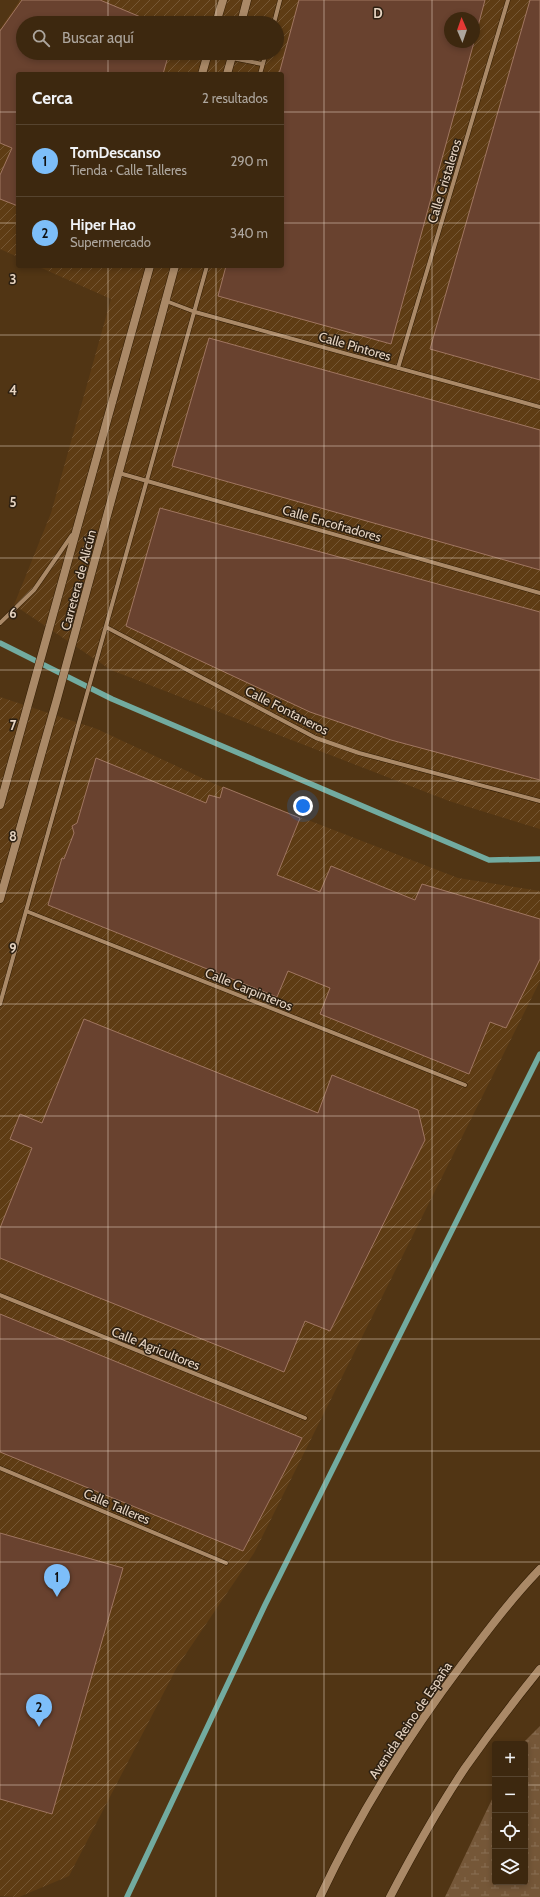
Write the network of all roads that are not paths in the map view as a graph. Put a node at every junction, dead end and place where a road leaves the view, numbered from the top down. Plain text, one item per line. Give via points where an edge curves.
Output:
1 (223, 0) edge
2 (247, 0) edge
3 (280, 0) edge
4 (508, 0) edge
5 (218, 16) edge
6 (243, 16) edge
7 (276, 16) edge
8 (206, 60) edge
9 (231, 60) edge
10 (249, 60) edge
11 (263, 60) edge
12 (262, 64) junction
13 (203, 72) edge
14 (228, 72) edge
15 (260, 72) edge
16 (149, 268) edge
17 (174, 268) edge
18 (206, 268) edge
19 (165, 301) junction
20 (195, 312) junction
21 (398, 368) junction
22 (540, 407) edge
23 (119, 474) junction
24 (148, 481) junction
25 (78, 528) junction
26 (540, 593) edge
27 (0, 623) edge
28 (106, 628) junction
29 (540, 801) edge
30 (0, 805) edge
31 (0, 899) edge
32 (26, 911) junction
33 (0, 1004) edge
34 (465, 1085) dead end
35 (0, 1295) edge
36 (306, 1418) dead end
37 (0, 1468) edge
38 (226, 1563) dead end
39 (540, 1569) edge
40 (540, 1669) edge
41 (320, 1897) edge
42 (390, 1897) edge

1 - 5 main road
2 - 6 main road
3 - 7 street
4 - 21 street, Calle Cristaleros
8 - 13 main road
9 - 14 main road
10 - 12 street
11 - 12 street
12 - 15 street
16 - 25 main road, Carretera de Alicún
17 - 19 main road, Carretera de Alicún
18 - 20 street
19 - 20 street, Calle Pintores
19 - 23 main road, Carretera de Alicún
20 - 21 street, Calle Pintores
20 - 24 street
21 - 22 street, Calle Pintores
23 - 24 street, Calle Encofradores
23 - 31 main road, Carretera de Alicún
24 - 26 street, Calle Encofradores
24 - 28 street
25 - 27 street via 34,590
25 - 30 main road, Carretera de Alicún
28 - 29 street, Calle Fontaneros via 316,738 359,753
28 - 32 street
32 - 33 street
32 - 34 street, Calle Carpinteros
35 - 36 street, Calle Agricultores
37 - 38 street, Calle Talleres
39 - 41 main road, Avenida Reino de España via 486,1633 430,1707 388,1771
40 - 42 main road via 465,1769 436,1814

